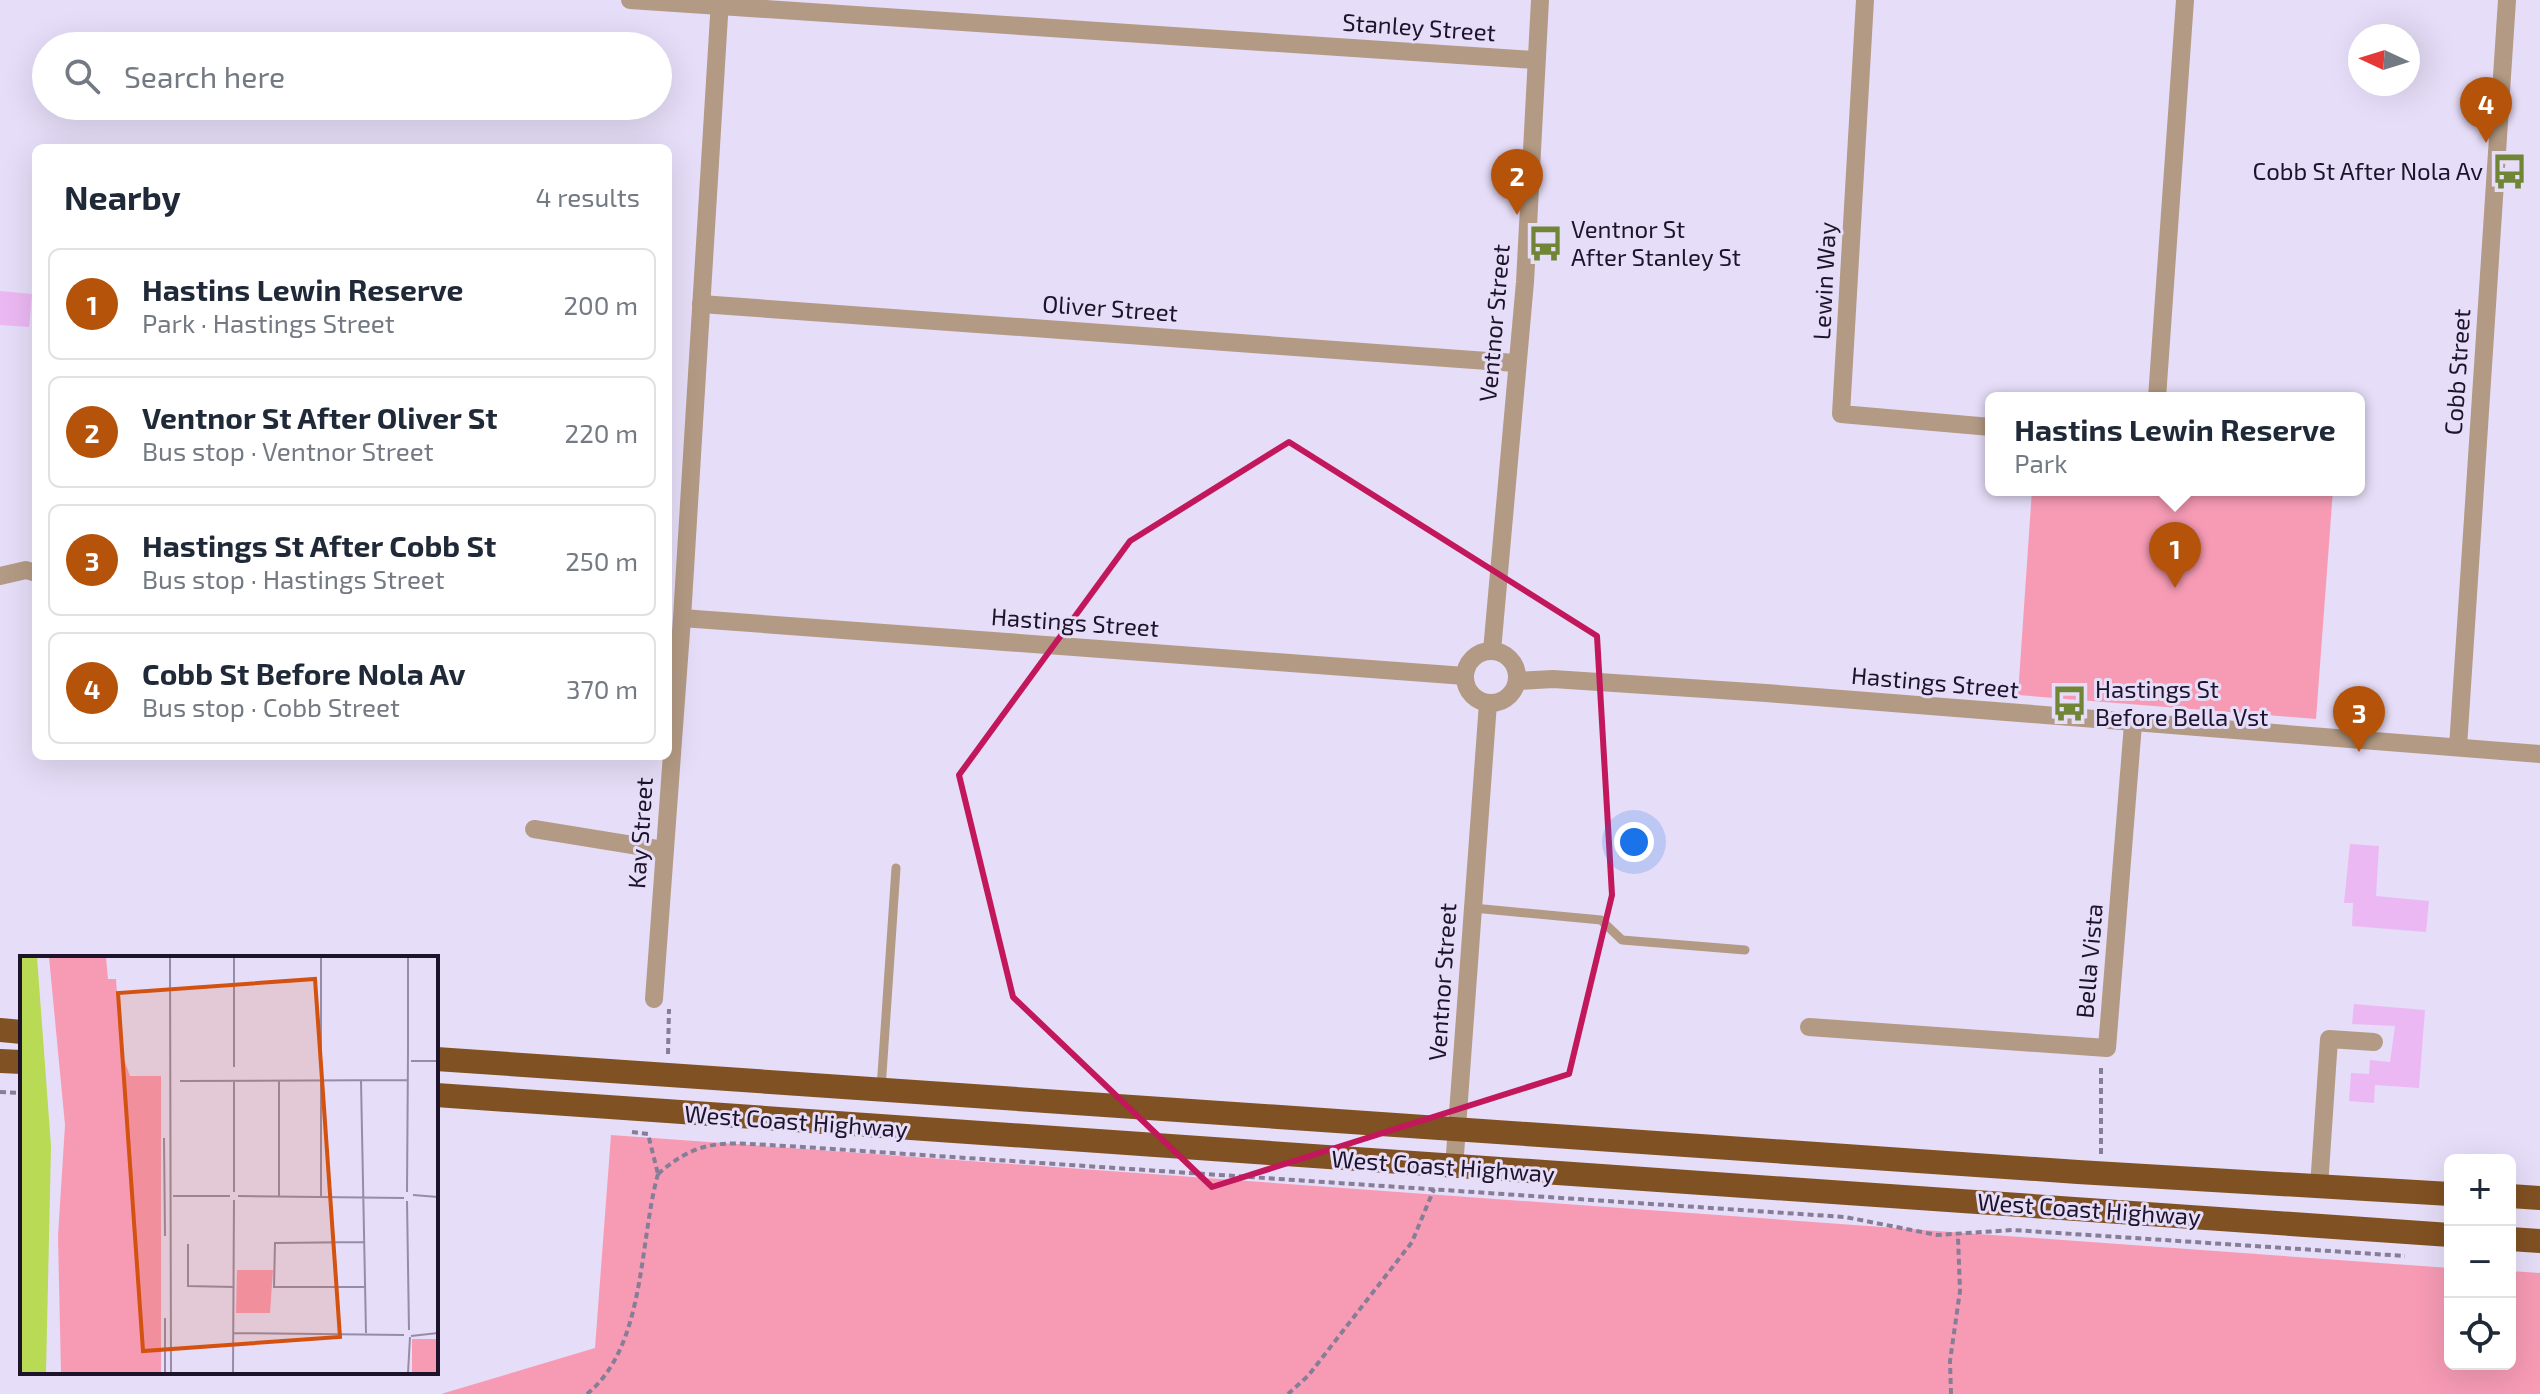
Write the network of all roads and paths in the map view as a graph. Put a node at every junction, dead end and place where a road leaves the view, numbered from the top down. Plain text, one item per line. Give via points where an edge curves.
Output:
1 (630, 0) edge
2 (1540, 0) edge
3 (1865, 0) edge
4 (2185, 0) edge
5 (2507, 0) edge
6 (720, 2) edge
7 (1534, 60) junction
8 (701, 304) junction
9 (1515, 363) junction
10 (2157, 392) edge
11 (1985, 426) edge
12 (32, 572) edge
13 (0, 576) edge
14 (682, 618) junction
15 (1492, 651) junction
16 (1465, 676) junction
17 (1517, 681) junction
18 (1488, 703) junction
19 (2133, 724) junction
20 (672, 740) edge
21 (2458, 747) junction
22 (2540, 754) edge
23 (670, 760) edge
24 (534, 829) dead end
25 (663, 850) junction
26 (896, 868) dead end
27 (1473, 908) junction
28 (1745, 950) dead end
29 (654, 999) dead end
30 (1809, 1027) dead end
31 (0, 1030) edge
32 (20, 1032) edge
33 (2374, 1042) dead end
34 (2102, 1047) junction
35 (438, 1059) edge
36 (0, 1061) edge
37 (20, 1062) edge
38 (765, 1082) junction
39 (881, 1089) junction
40 (0, 1092) edge
41 (20, 1093) edge
42 (438, 1095) edge
43 (761, 1120) junction
44 (1457, 1127) junction
45 (2102, 1148) dead end
46 (1932, 1161) junction
47 (1454, 1168) junction
48 (2319, 1187) junction
49 (1434, 1189) junction
50 (2444, 1194) edge
51 (2516, 1196) edge
52 (2540, 1198) edge
53 (1971, 1202) junction
54 (2444, 1235) edge
55 (1958, 1236) junction
56 (2516, 1239) edge
57 (2540, 1241) edge
58 (2419, 1257) dead end
59 (587, 1394) edge
60 (1288, 1394) edge
61 (1951, 1394) edge

1 - 6 street, Stanley Street
2 - 7 street, Ventnor Street
3 - 11 street, Lewin Way via 1841,414
4 - 10 street
5 - 21 street, Cobb Street
6 - 7 street, Stanley Street
6 - 8 street, Kay Street
7 - 9 street, Ventnor Street via 1525,282
8 - 9 street, Oliver Street
8 - 14 street, Kay Street
9 - 15 street, Ventnor Street
12 - 13 street
14 - 16 street, Hastings Street
14 - 20 street, Kay Street
15 - 16 street via 1472,659
15 - 17 street via 1513,663
16 - 18 street via 1468,690
17 - 18 street via 1506,699
17 - 19 street, Hastings Street via 1766,693
18 - 27 street, Ventnor Street
19 - 21 street, Hastings Street
19 - 34 street, Bella Vista via 2107,1048
21 - 22 street, Hastings Street
23 - 25 street, Kay Street
24 - 25 street
25 - 29 street, Kay Street
26 - 39 lane
27 - 28 lane via 1601,920 1622,940
27 - 44 street, Ventnor Street
30 - 34 street, Bella Vista
31 - 32 highway
33 - 48 street via 2329,1039
34 - 45 path
35 - 38 highway, West Coast Highway
36 - 37 highway
38 - 39 highway, West Coast Highway
38 - 43 highway
39 - 44 highway, West Coast Highway
40 - 41 path
42 - 43 highway, West Coast Highway
43 - 47 highway, West Coast Highway
44 - 46 highway, West Coast Highway
44 - 47 street, Ventnor Street
46 - 48 highway, West Coast Highway
46 - 53 highway via 1971,1181
47 - 53 highway, West Coast Highway
48 - 50 highway, West Coast Highway
49 - 55 path via 1845,1217
49 - 59 path via 712,1144 676,1158 658,1174 626,1334 612,1365
49 - 60 path via 1412,1242 1308,1376
51 - 52 highway
53 - 54 highway, West Coast Highway
55 - 58 path via 2013,1230
55 - 61 path via 1960,1291
56 - 57 highway

